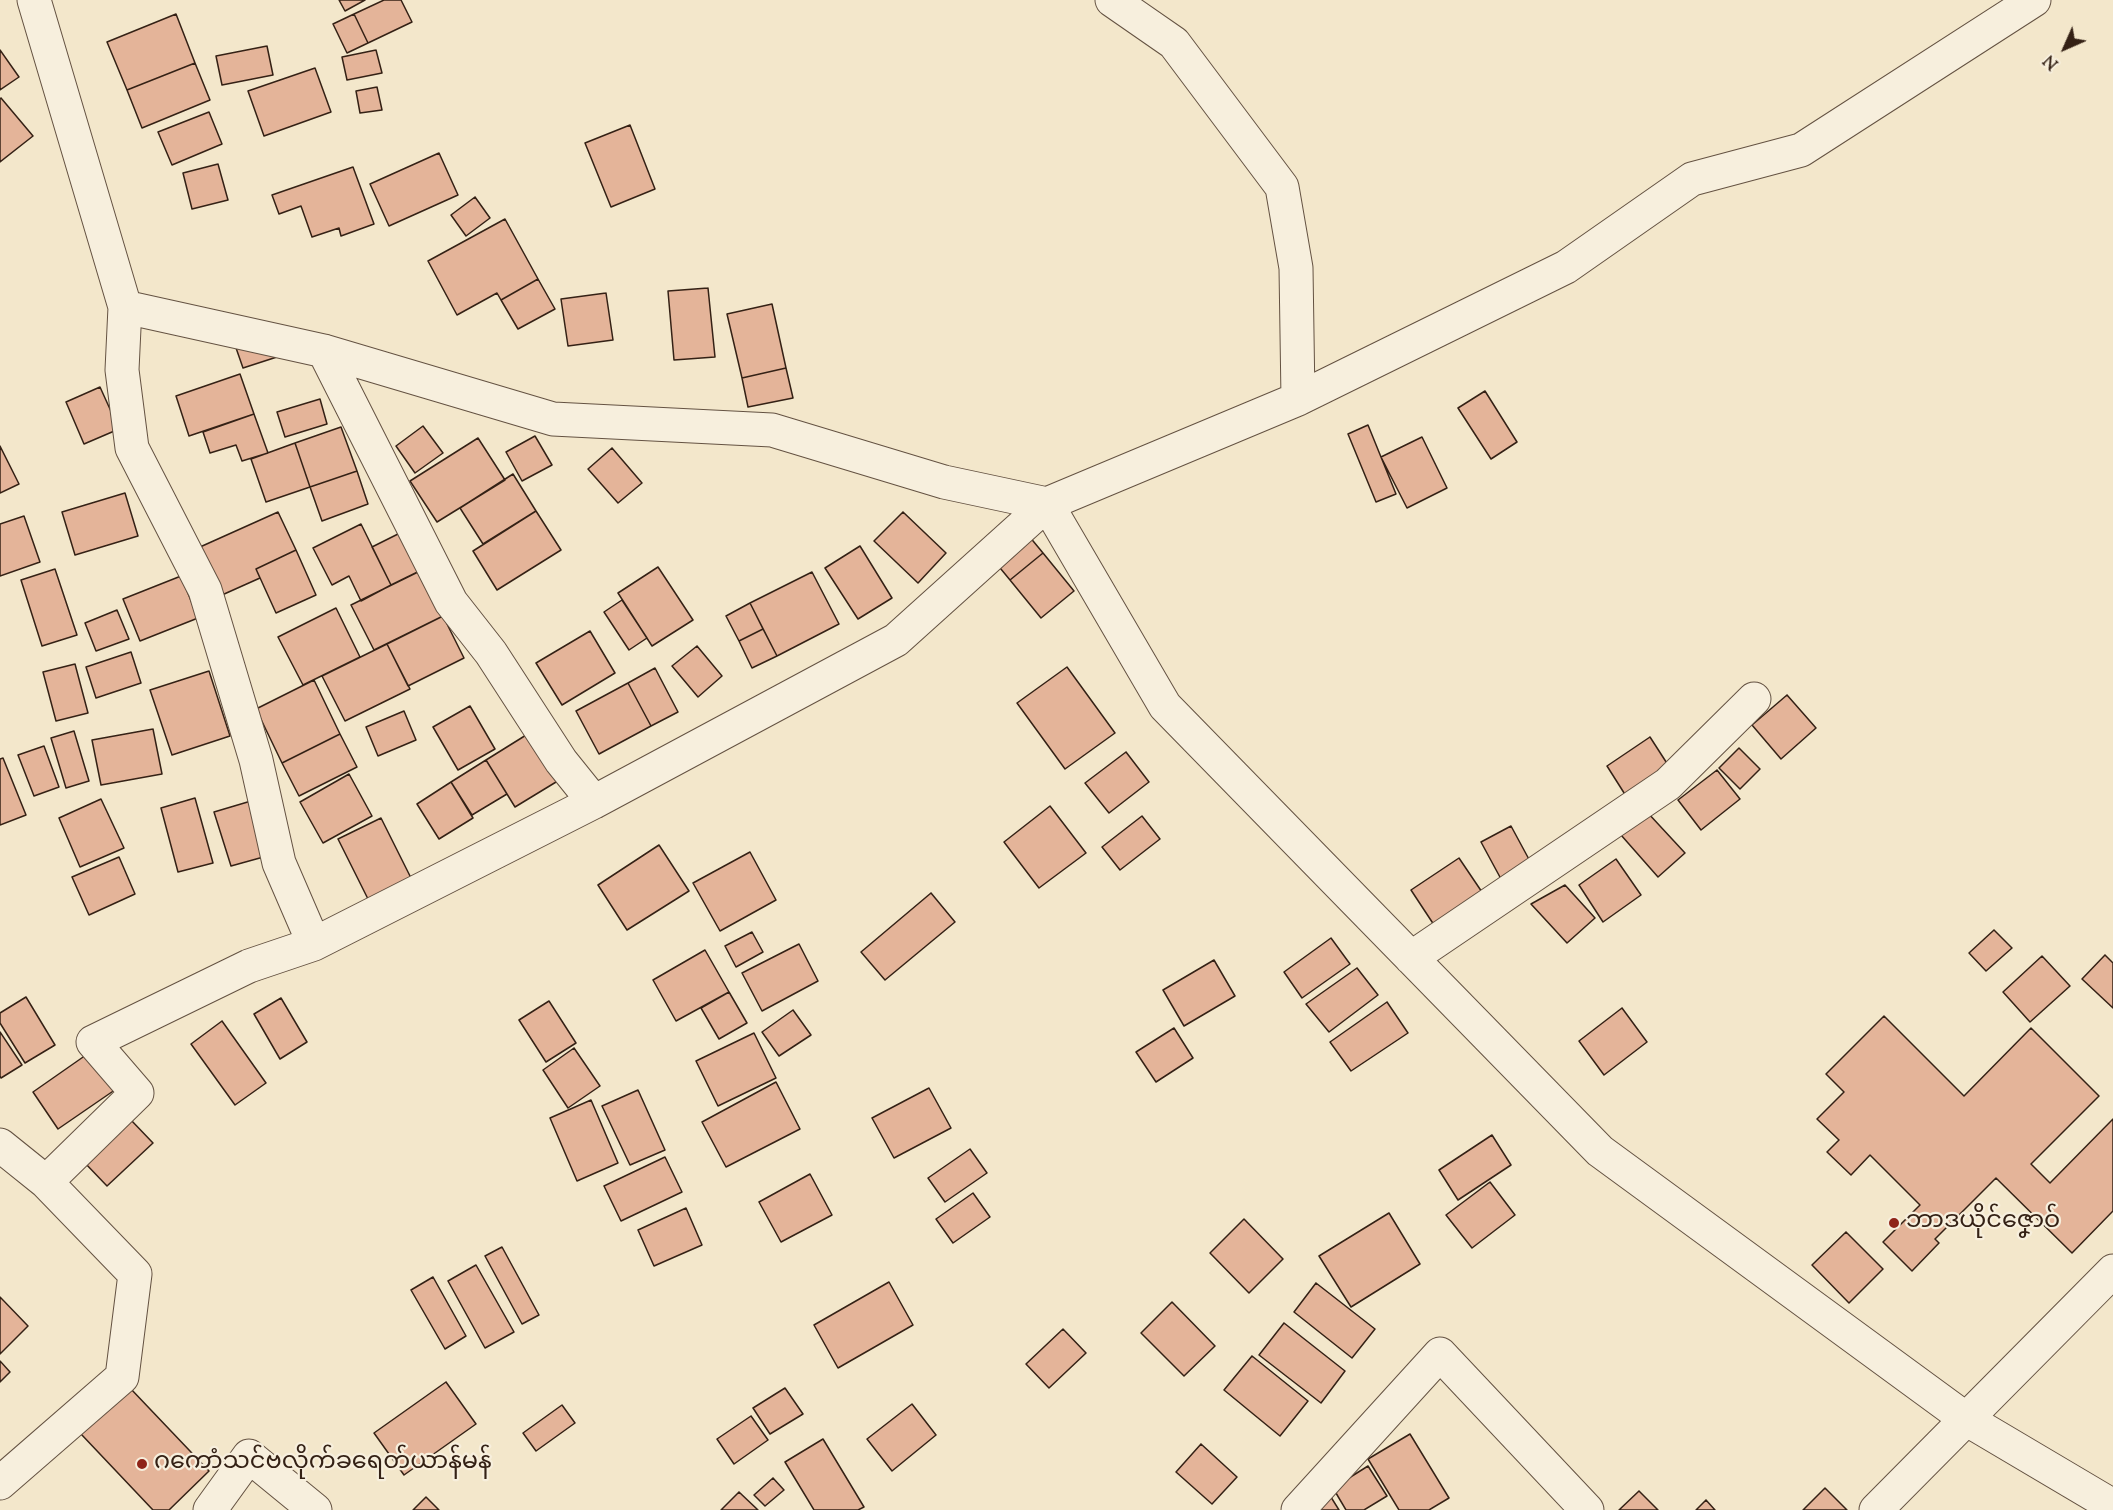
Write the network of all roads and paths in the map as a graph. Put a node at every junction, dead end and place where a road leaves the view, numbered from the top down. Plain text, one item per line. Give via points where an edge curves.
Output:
1 (34, 0) edge
2 (1112, 0) edge
3 (2034, 0) edge
4 (125, 307) junction
5 (324, 351) junction
6 (1298, 399) junction
7 (1047, 504) junction
8 (1754, 699) dead end
9 (594, 802) junction
10 (314, 944) junction
11 (1411, 958) junction
12 (0, 1145) edge
13 (46, 1182) junction
14 (2113, 1271) edge
15 (1966, 1419) junction
16 (0, 1483) edge
17 (2113, 1506) edge
18 (210, 1510) edge
19 (315, 1510) edge
20 (1298, 1510) edge
21 (1587, 1510) edge
22 (1876, 1510) edge

1 - 4 street
2 - 6 street via 1174,43 1282,187 1296,268
3 - 6 street via 1801,150 1692,179 1566,267
4 - 5 street
4 - 10 street via 122,370 132,448 205,590 256,760 279,863
5 - 7 street via 553,419 772,430 944,482
5 - 9 street via 452,602 491,653 561,761
6 - 7 street
7 - 9 street via 896,640
7 - 11 street via 1165,706
8 - 11 street via 1668,784
9 - 10 street
10 - 13 street via 249,966 93,1042 137,1093
11 - 15 street via 1600,1151
12 - 13 street
13 - 16 street via 135,1274 122,1377
14 - 15 street
15 - 17 street
15 - 22 street
18 - 19 street via 249,1456
20 - 21 street via 1440,1354

